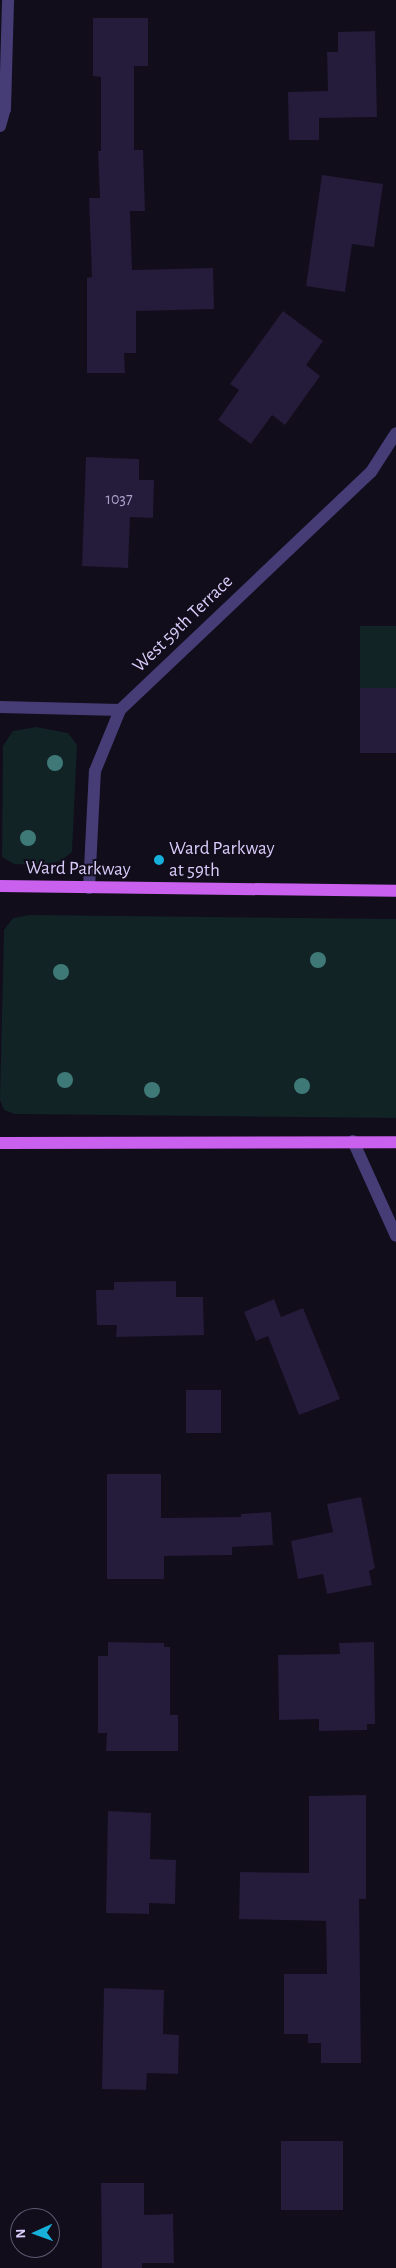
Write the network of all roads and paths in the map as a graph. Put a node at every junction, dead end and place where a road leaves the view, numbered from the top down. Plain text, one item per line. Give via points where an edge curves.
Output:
1 (8, 0) edge
2 (0, 126) edge
3 (396, 433) edge
4 (0, 707) edge
5 (120, 710) junction
6 (0, 886) edge
7 (89, 888) junction
8 (396, 890) edge
9 (353, 1141) junction
10 (396, 1142) edge
11 (0, 1143) edge
12 (396, 1236) edge

1 - 2 street via 5,109
3 - 5 street, West 59th Terrace via 371,472
4 - 5 street
5 - 7 street, West 59th Terrace via 95,771
6 - 7 main road, Ward Parkway
7 - 8 main road, Ward Parkway
9 - 10 main road
9 - 11 main road
9 - 12 street

